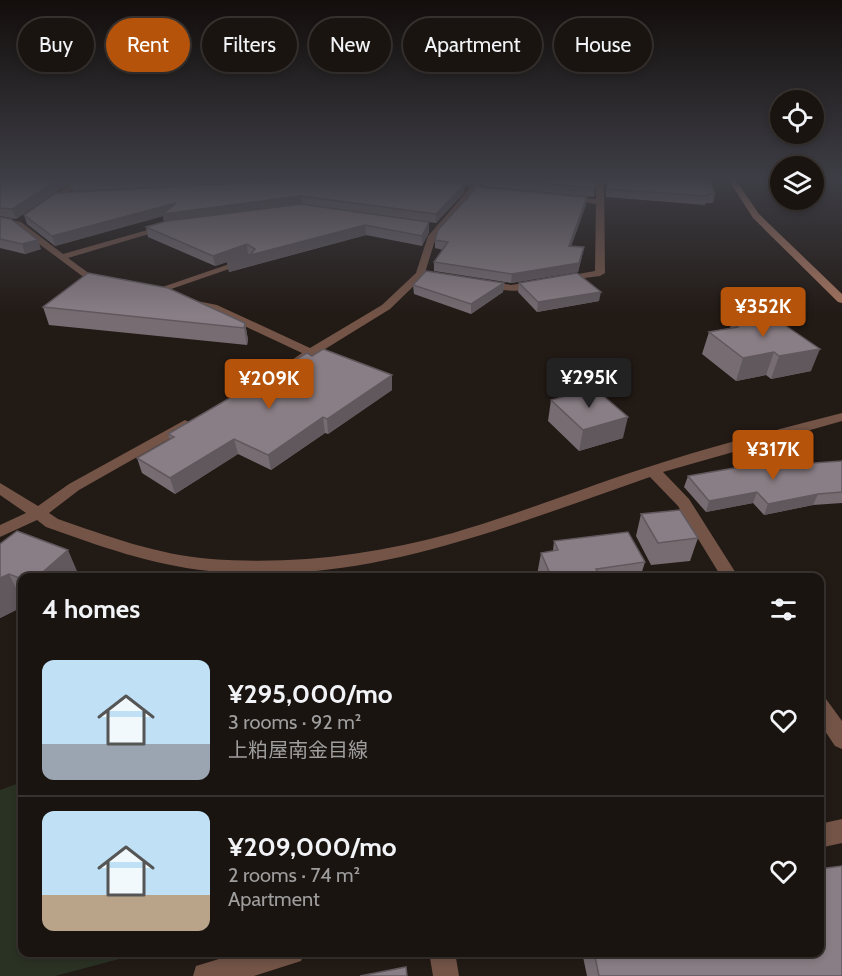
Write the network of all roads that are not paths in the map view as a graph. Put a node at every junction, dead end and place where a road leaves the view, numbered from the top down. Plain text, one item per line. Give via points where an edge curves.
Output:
1 (27, 225) edge
2 (179, 225) edge
3 (437, 225) edge
4 (599, 225) edge
5 (765, 225) edge
6 (61, 257) junction
7 (249, 260) edge
8 (556, 281) edge
9 (545, 282) edge
10 (477, 283) edge
11 (111, 289) edge
12 (167, 299) edge
13 (842, 300) edge
14 (179, 301) edge
15 (312, 353) junction
16 (281, 370) edge
17 (198, 417) edge
18 (842, 417) edge
19 (653, 471) junction
20 (0, 488) edge
21 (37, 514) junction
22 (0, 531) edge
23 (728, 573) edge
24 (824, 712) edge
25 (842, 739) edge
26 (842, 831) edge
27 (824, 835) edge
28 (274, 957) edge
29 (443, 957) edge
30 (206, 976) edge
31 (446, 976) edge

1 - 6 street
2 - 6 street
3 - 15 street via 427,275 386,307
4 - 8 street via 600,273
5 - 13 main road
6 - 11 street via 100,287
7 - 12 street via 139,294
9 - 10 street via 512,288
14 - 15 street via 213,307
15 - 16 street
17 - 21 street via 74,487
18 - 19 street
19 - 21 street via 455,538 316,565 260,567 172,560 125,549
19 - 23 street via 684,502
20 - 21 street
21 - 22 street
24 - 25 street
26 - 27 street
28 - 30 street
29 - 31 street

